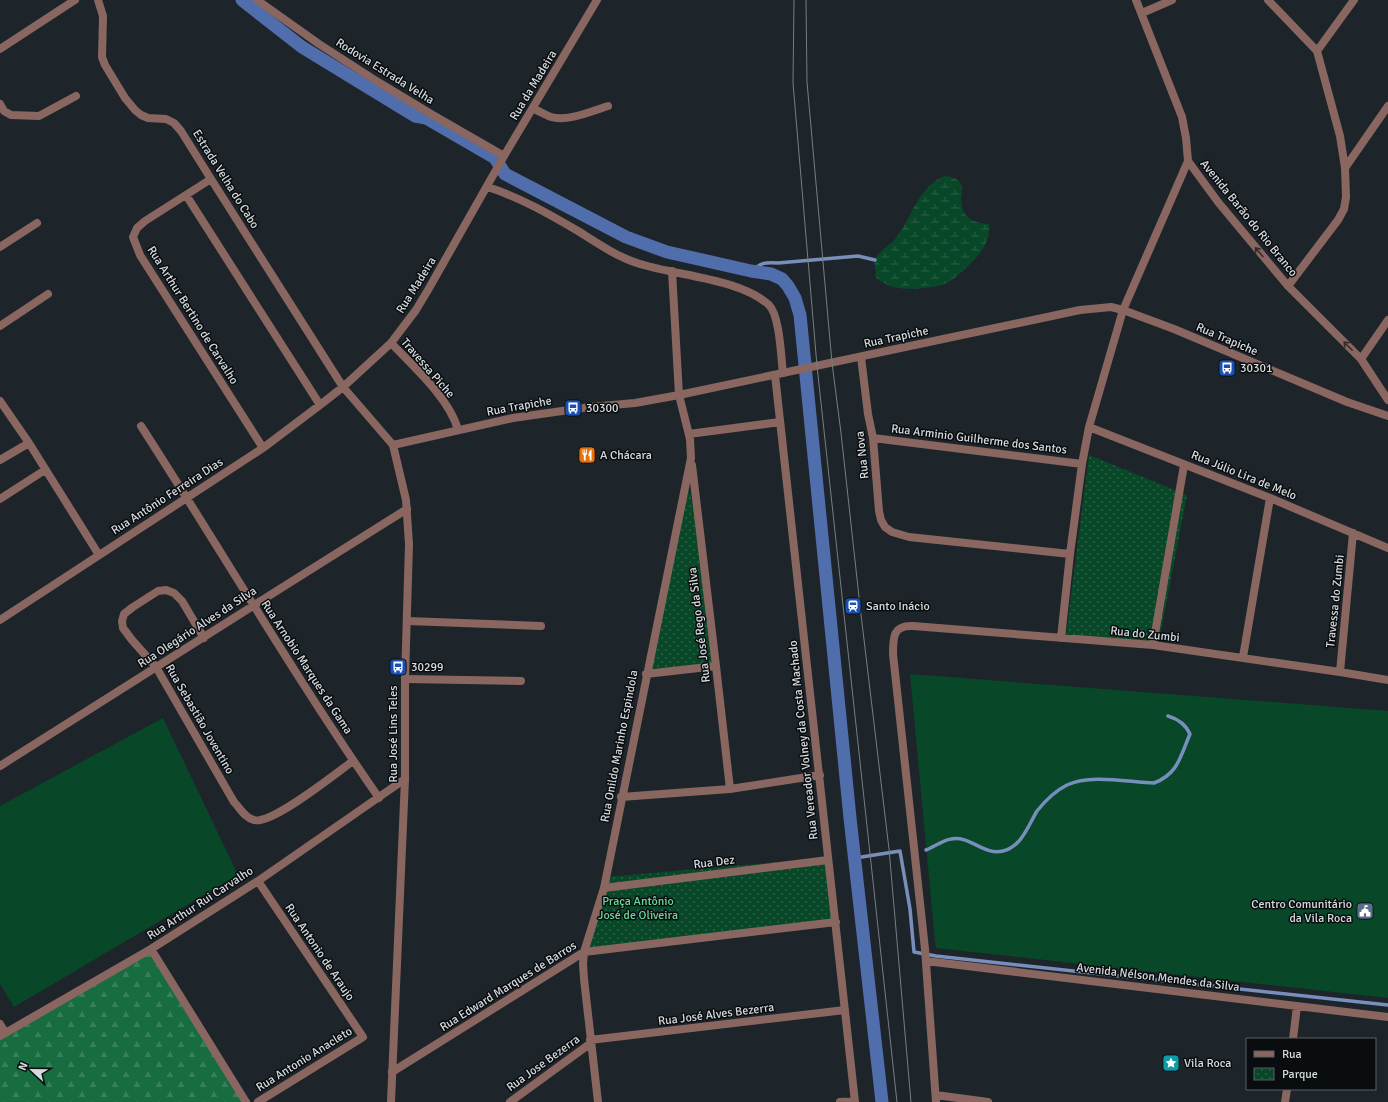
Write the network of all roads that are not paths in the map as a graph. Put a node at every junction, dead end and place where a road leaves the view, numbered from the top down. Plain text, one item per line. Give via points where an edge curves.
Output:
1 (75, 0) edge
2 (98, 0) edge
3 (257, 0) edge
4 (597, 0) edge
5 (1136, 0) edge
6 (1172, 0) edge
7 (1268, 0) edge
8 (1354, 0) edge
9 (64, 3) edge
10 (1142, 13) junction
11 (0, 49) edge
12 (1317, 51) junction
13 (76, 96) dead end
14 (0, 104) edge
15 (608, 106) dead end
16 (1388, 106) edge
17 (534, 108) junction
18 (503, 158) junction
19 (1188, 161) junction
20 (1345, 168) junction
21 (210, 179) junction
22 (490, 184) junction
23 (186, 195) junction
24 (37, 223) dead end
25 (0, 247) edge
26 (672, 271) junction
27 (1288, 286) junction
28 (48, 294) dead end
29 (1122, 310) junction
30 (1388, 320) edge
31 (0, 326) edge
32 (391, 343) junction
33 (861, 357) junction
34 (1361, 359) junction
35 (779, 374) junction
36 (343, 386) junction
37 (679, 395) junction
38 (1388, 400) edge
39 (0, 401) edge
40 (320, 405) junction
41 (1388, 416) edge
42 (780, 422) junction
43 (142, 426) dead end
44 (1089, 427) junction
45 (458, 430) junction
46 (689, 434) junction
47 (874, 438) junction
48 (29, 442) junction
49 (393, 445) junction
50 (263, 448) junction
51 (691, 458) junction
52 (0, 460) edge
53 (1082, 464) junction
54 (1184, 464) junction
55 (45, 470) junction
56 (0, 498) edge
57 (187, 498) junction
58 (1270, 498) junction
59 (407, 509) junction
60 (1354, 533) junction
61 (1388, 548) edge
62 (1070, 554) junction
63 (99, 555) junction
64 (253, 605) junction
65 (0, 620) edge
66 (407, 621) junction
67 (541, 626) dead end
68 (204, 638) junction
69 (1061, 638) junction
70 (1153, 645) junction
71 (1243, 658) junction
72 (716, 666) junction
73 (156, 668) junction
74 (1340, 672) junction
75 (646, 674) junction
76 (405, 679) junction
77 (1388, 680) edge
78 (521, 681) dead end
79 (354, 761) junction
80 (0, 766) edge
81 (820, 775) junction
82 (405, 779) junction
83 (730, 789) junction
84 (621, 797) junction
85 (379, 798) junction
86 (828, 860) junction
87 (258, 881) junction
88 (604, 888) junction
89 (836, 922) junction
90 (151, 949) junction
91 (584, 952) junction
92 (925, 956) junction
93 (1297, 1006) junction
94 (845, 1010) junction
95 (1388, 1017) edge
96 (0, 1024) edge
97 (3, 1034) edge
98 (363, 1037) joint
99 (1293, 1038) edge
100 (590, 1042) junction
101 (392, 1072) junction
102 (1286, 1090) edge
103 (936, 1099) edge
104 (855, 1101) edge
105 (246, 1102) edge
106 (258, 1102) edge
107 (391, 1102) edge
108 (510, 1102) edge
109 (598, 1102) edge
110 (840, 1102) edge
111 (988, 1102) edge
112 (1285, 1102) edge

1 - 9 street
2 - 21 street, Estrada Velha do Cabo via 103,16 102,57 125,98 141,115 166,119 174,123
3 - 18 street, Rodovia Estrada Velha via 378,82
4 - 17 street, Rua da Madeira
5 - 10 street, Avenida Barão do Rio Branco
6 - 10 street
7 - 12 street
8 - 12 street
9 - 11 street
10 - 19 street, Avenida Barão do Rio Branco via 1182,117
12 - 20 street via 1340,136
13 - 14 street via 39,116 11,115 4,111
15 - 17 street via 559,119
16 - 20 street
17 - 18 street, Rua da Madeira
18 - 22 street, Rua da Madeira
27 -> 19 street, Avenida Barão do Rio Branco via 1218,202
19 - 29 street, Rua Arminio Guilherme dos Santos
20 - 27 street via 1344,209
21 - 23 street, Rua Arthur Bertino de Carvalho
21 - 36 street, Estrada Velha do Cabo
22 - 26 street, Rua Vereador Volney da Costa Machado via 538,208 604,248 636,263
22 - 32 street, Rua Madeira via 424,297
23 - 40 street
23 - 50 street, Rua Arthur Bertino de Carvalho via 137,228 133,237 135,244
24 - 25 street
26 - 35 street, Rua Vereador Volney da Costa Machado via 733,286 754,294 770,307 777,324
26 - 37 street, Rua Onildo Marinho Espindola
34 -> 27 street, Avenida Barão do Rio Branco
28 - 31 street
29 - 33 street, Rua Trapiche via 1111,307 1080,310
29 - 41 street, Rua Trapiche via 1174,329 1347,402
29 - 44 street, Rua Arminio Guilherme dos Santos
30 - 34 street
32 - 36 street, Rua Madeira
32 - 45 street, Travessa Piche via 434,389 453,415
33 - 35 street, Rua Trapiche
33 - 47 street, Rua Nova via 868,414
34 - 38 street, Avenida Barão do Rio Branco
35 - 37 street, Rua Trapiche
35 - 42 street, Rua Vereador Volney da Costa Machado
36 - 40 street, Rua Antônio Ferreira Dias
36 - 49 street, Rua José Lins Teles
37 - 45 street, Rua Trapiche via 530,416
37 - 46 street, Rua Onildo Marinho Espindola
39 - 48 street
40 - 50 street, Rua Antônio Ferreira Dias
42 - 46 street
42 - 81 street, Rua Vereador Volney da Costa Machado
43 - 57 street, Rua Arnobio Marques da Gama
44 - 53 street, Rua Arminio Guilherme dos Santos
44 - 54 street, Rua Júlio Lira de Melo
45 - 49 street, Rua Trapiche
46 - 51 street, Rua Onildo Marinho Espindola
47 - 53 street, Rua Arminio Guilherme dos Santos
47 - 62 street, Rua Nova via 880,511 885,527 892,532 909,537
48 - 52 street
48 - 55 street
49 - 59 street, Rua José Lins Teles via 403,481
50 - 57 street, Rua Antônio Ferreira Dias
51 - 72 street, Rua José Rego da Silva
51 - 75 street, Rua Onildo Marinho Espindola
53 - 62 street, Rua Arminio Guilherme dos Santos
54 - 58 street, Rua Júlio Lira de Melo
54 - 70 street
55 - 56 street
55 - 63 street
57 - 63 street, Rua Antônio Ferreira Dias
57 - 64 street, Rua Arnobio Marques da Gama
58 - 60 street, Rua Júlio Lira de Melo
58 - 71 street
59 - 64 street, Rua Olegário Alves da Silva
59 - 66 street, Rua José Lins Teles
60 - 61 street, Rua Júlio Lira de Melo
60 - 74 street, Travessa do Zumbi
62 - 69 street, Rua Arminio Guilherme dos Santos
63 - 65 street, Rua Antônio Ferreira Dias
64 - 68 street, Rua Olegário Alves da Silva
64 - 79 street, Rua Arnobio Marques da Gama
66 - 67 street
66 - 76 street, Rua José Lins Teles
68 - 73 street, Rua Olegário Alves da Silva
68 - 73 street, Rua Sebastião Joventino via 182,601 174,593 158,591 124,614 122,621 123,628
69 - 70 street, Rua do Zumbi
69 - 92 street, Rua do Zumbi via 913,626 898,629 894,635 893,654
70 - 71 street, Rua do Zumbi
71 - 74 street, Rua do Zumbi
72 - 75 street
72 - 83 street, Rua José Rego da Silva
73 - 79 street, Rua Sebastião Joventino via 234,802 255,821 264,820 285,810
73 - 80 street, Rua Olegário Alves da Silva
74 - 77 street, Rua do Zumbi
75 - 84 street, Rua Onildo Marinho Espindola
76 - 78 street
76 - 82 street, Rua José Lins Teles
79 - 85 street, Rua Arnobio Marques da Gama
81 - 83 street
81 - 86 street, Rua Vereador Volney da Costa Machado
82 - 85 street, Rua Arthur Rui Carvalho
82 - 101 street, Rua José Lins Teles
83 - 84 street
84 - 88 street, Rua Onildo Marinho Espindola
85 - 87 street, Rua Arthur Rui Carvalho
86 - 88 street, Rua Dez
86 - 89 street, Rua Vereador Volney da Costa Machado
87 - 90 street, Rua Arthur Rui Carvalho
87 - 98 street, Rua Antonio de Araujo
88 - 91 street, Rua Onildo Marinho Espindola
89 - 91 street, Rua Edward Marques de Barros
89 - 94 street, Rua Vereador Volney da Costa Machado
90 - 97 street, Rua Arthur Rui Carvalho
90 - 105 street
91 - 100 street, Rua Onildo Marinho Espindola
91 - 101 street, Rua Edward Marques de Barros
92 - 93 street, Avenida Nélson Mendes da Silva
92 - 103 street
93 - 95 street, Avenida Nélson Mendes da Silva
93 - 99 street
94 - 100 street, Rua José Alves Bezerra
94 - 104 street, Rua Vereador Volney da Costa Machado
96 - 97 street
98 - 106 street, Rua Antonio Anacleto
100 - 108 street, Rua Jose Bezerra
100 - 109 street, Rua Onildo Marinho Espindola
101 - 107 street, Rua José Lins Teles
102 - 112 street
103 - 111 street
104 - 110 street

